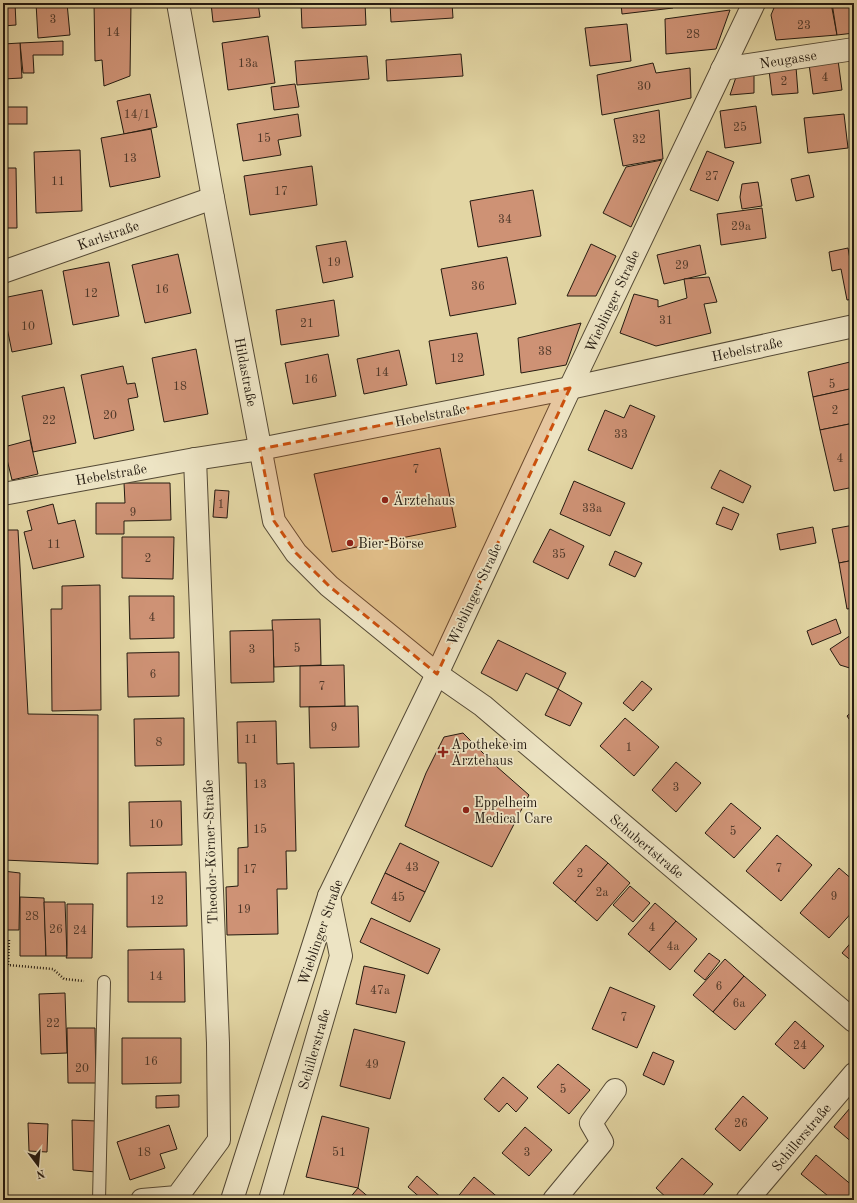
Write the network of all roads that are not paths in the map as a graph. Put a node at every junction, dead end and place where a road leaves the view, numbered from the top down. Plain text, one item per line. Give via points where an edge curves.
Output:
1 (178, 3) edge
2 (754, 3) edge
3 (854, 48) edge
4 (722, 69) junction
5 (213, 198) junction
6 (3, 272) edge
7 (854, 326) edge
8 (570, 388) junction
9 (260, 449) junction
10 (196, 459) junction
11 (3, 494) edge
12 (437, 674) junction
13 (329, 896) junction
14 (104, 982) road end
15 (854, 1021) edge
16 (854, 1074) edge
17 (616, 1090) dead end
18 (276, 1197) edge
19 (99, 1200) edge
20 (142, 1200) edge
21 (232, 1200) edge
22 (554, 1200) edge
23 (747, 1200) edge

1 - 5 street, Hildastraße
2 - 4 street, Wieblinger Straße
3 - 4 street, Neugasse
4 - 8 street, Wieblinger Straße
5 - 6 street, Karlstraße
5 - 9 street, Hildastraße
7 - 8 street, Hebelstraße
8 - 9 street, Hebelstraße
8 - 12 street, Wieblinger Straße
9 - 10 street, Hebelstraße
9 - 12 street, Hildastraße via 274,521 296,553 329,586
10 - 11 street, Hebelstraße
10 - 20 street, Theodor-Körner-Straße via 218,1043 219,1140 177,1197
12 - 13 street, Wieblinger Straße
12 - 15 street, Schubertstraße via 483,706
13 - 18 street, Schillerstraße via 341,956
13 - 21 street, Wieblinger Straße
14 - 19 lane
16 - 23 street, Schillerstraße
17 - 22 street via 591,1123 602,1142

